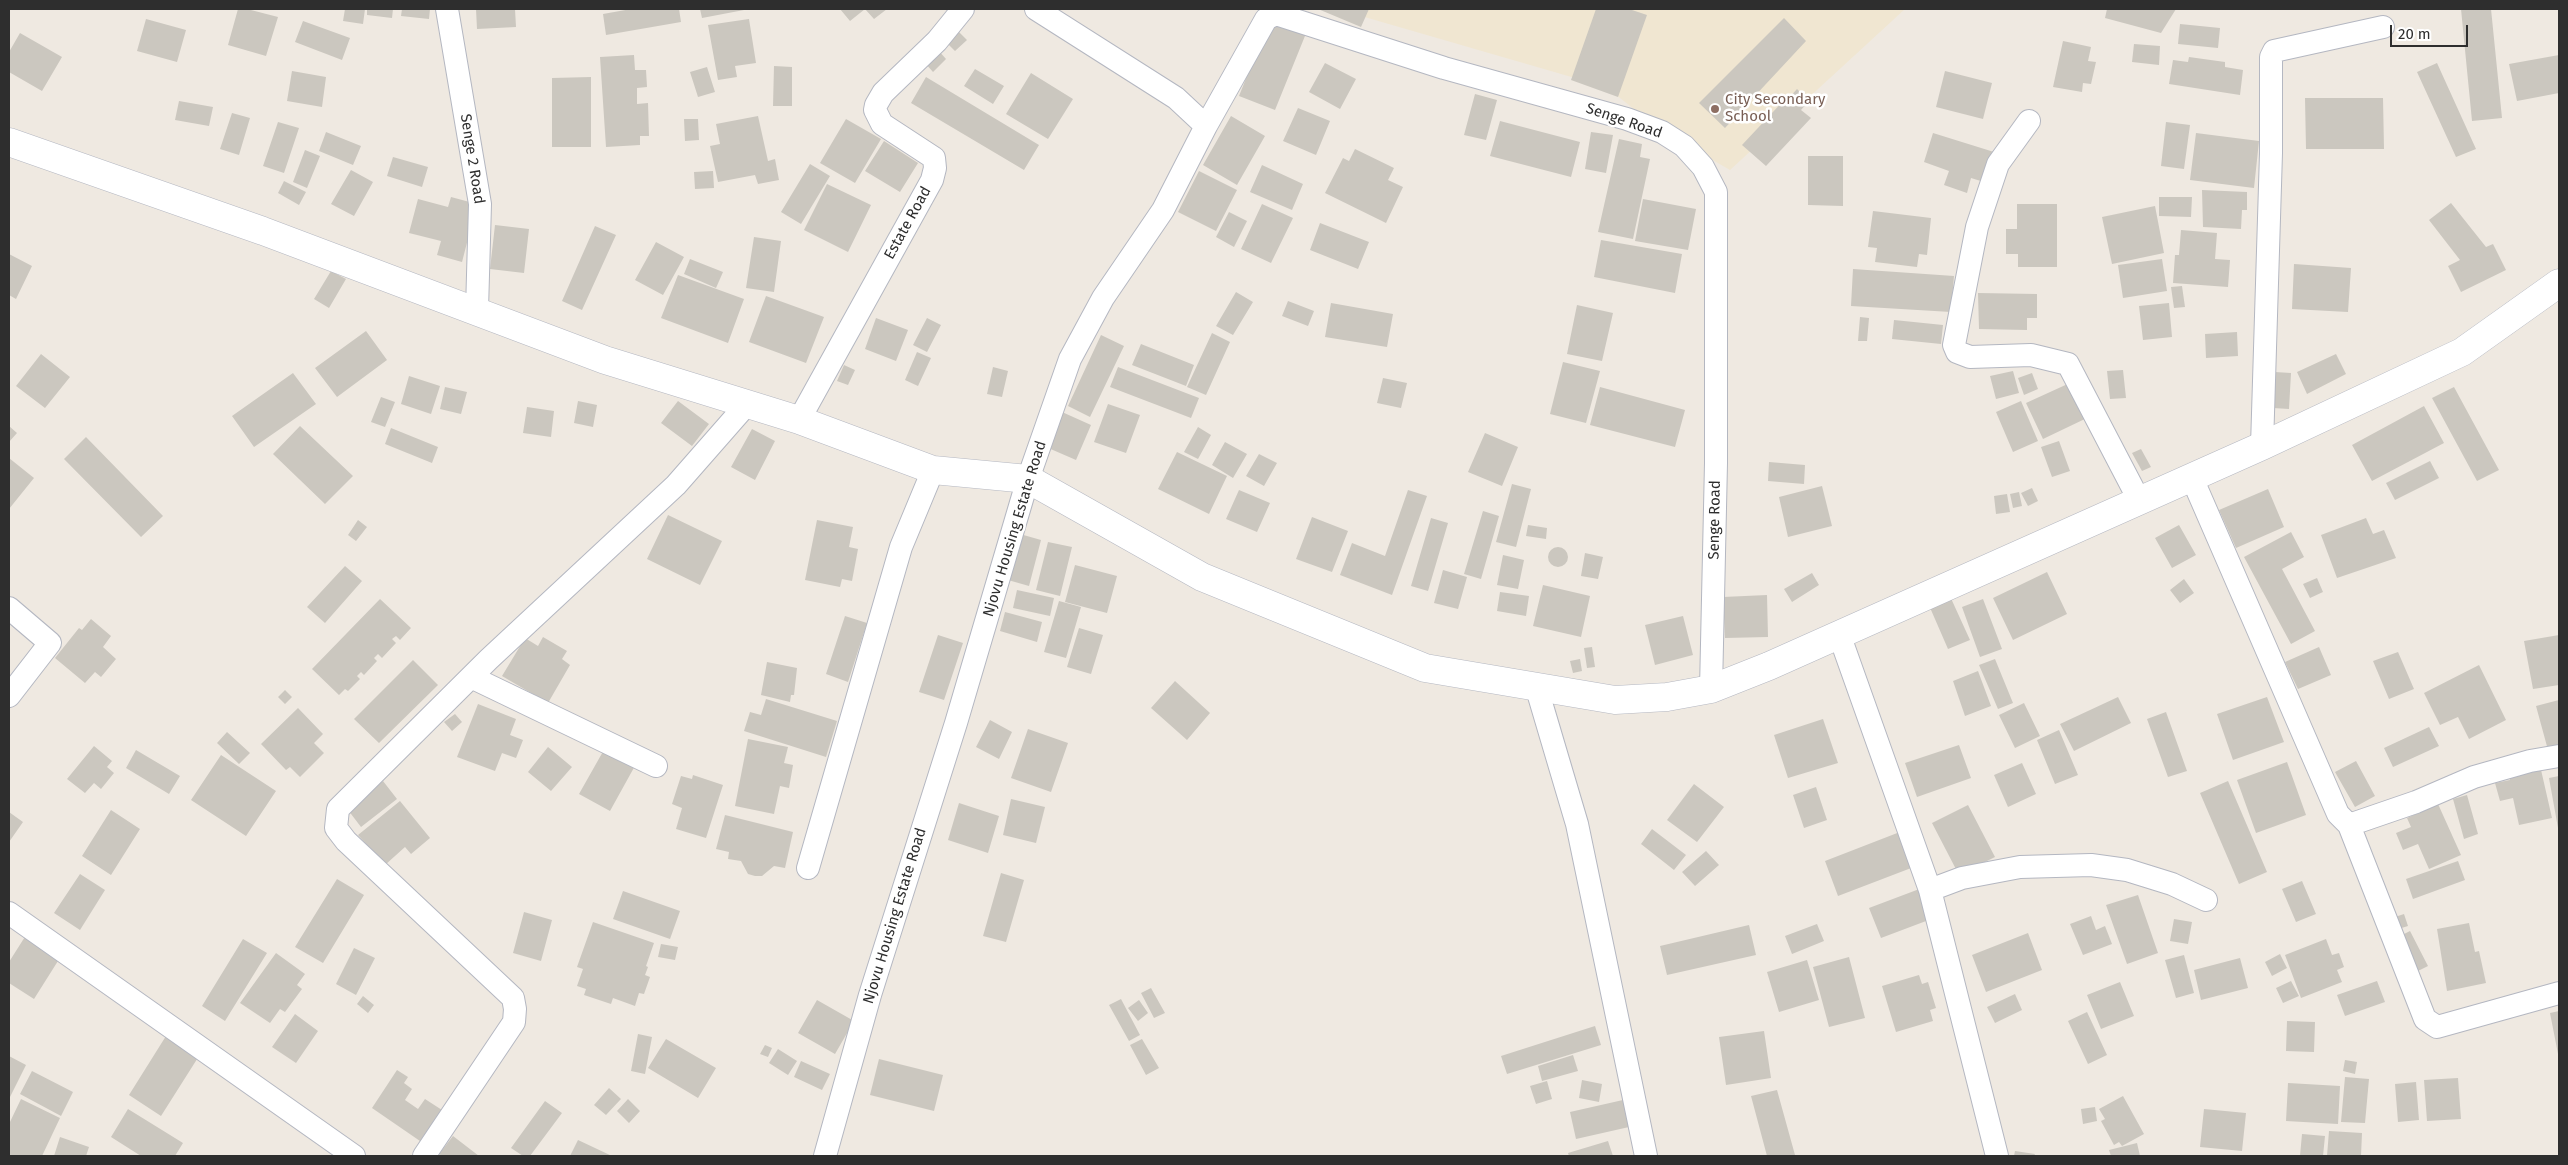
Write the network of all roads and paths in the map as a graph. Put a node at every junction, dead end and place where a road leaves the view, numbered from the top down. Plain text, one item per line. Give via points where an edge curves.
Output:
1 (447, 9) edge
2 (963, 9) edge
3 (1036, 9) edge
4 (2383, 27) dead end
5 (2029, 121) dead end
6 (1206, 126) junction
7 (9, 142) edge
8 (2559, 284) edge
9 (477, 310) junction
10 (746, 404) junction
11 (799, 420) junction
12 (2262, 446) junction
13 (933, 470) junction
14 (2192, 478) junction
15 (1028, 479) junction
16 (2139, 500) junction
17 (9, 608) edge
18 (1839, 634) junction
19 (471, 677) junction
20 (1537, 689) junction
21 (1711, 689) junction
22 (9, 696) edge
23 (2559, 756) edge
24 (656, 766) dead end
25 (2349, 825) junction
26 (808, 868) dead end
27 (1930, 890) junction
28 (2206, 900) dead end
29 (9, 913) edge
30 (2559, 993) edge
31 (354, 1156) edge
32 (424, 1156) edge
33 (825, 1156) edge
34 (1646, 1156) edge
35 (1997, 1156) edge

1 - 9 street, Senge 2 Road via 480,204
2 - 11 street, Estate Road via 938,41 883,93 876,104 874,110 882,124 934,158 935,168 932,180
3 - 6 street via 1176,98
4 - 12 street via 2274,52 2271,57
5 - 16 street via 1998,164 1977,226 1954,345 1957,352 1970,357 2031,355 2068,364
6 - 15 street, Njovu Housing Estate Road via 1163,210 1103,298 1070,359
6 - 21 street, Senge Road via 1266,19 1276,14 1444,68 1626,119 1662,132 1684,146 1703,166 1716,192 1716,463
7 - 9 street via 263,230
8 - 12 street via 2462,352
9 - 10 street via 605,360
10 - 11 street
10 - 19 street via 676,485
11 - 13 street
12 - 14 street
13 - 15 street
13 - 26 street via 901,547
14 - 16 street
14 - 25 street via 2338,814
15 - 20 street via 1202,577 1425,668
15 - 33 street, Njovu Housing Estate Road via 959,713 870,995
16 - 18 street
17 - 22 street via 50,644
18 - 21 street
18 - 27 street
19 - 24 street
19 - 32 street via 344,801 335,817 336,828 346,841 513,998 516,1009 514,1022
20 - 21 street via 1615,700 1667,697
20 - 34 street via 1577,824
23 - 25 street via 2474,777 2416,802
25 - 30 street via 2420,1007 2432,1026 2437,1028
27 - 28 street via 1962,878 2020,867 2091,865 2126,870 2172,884
27 - 35 street
29 - 31 street

